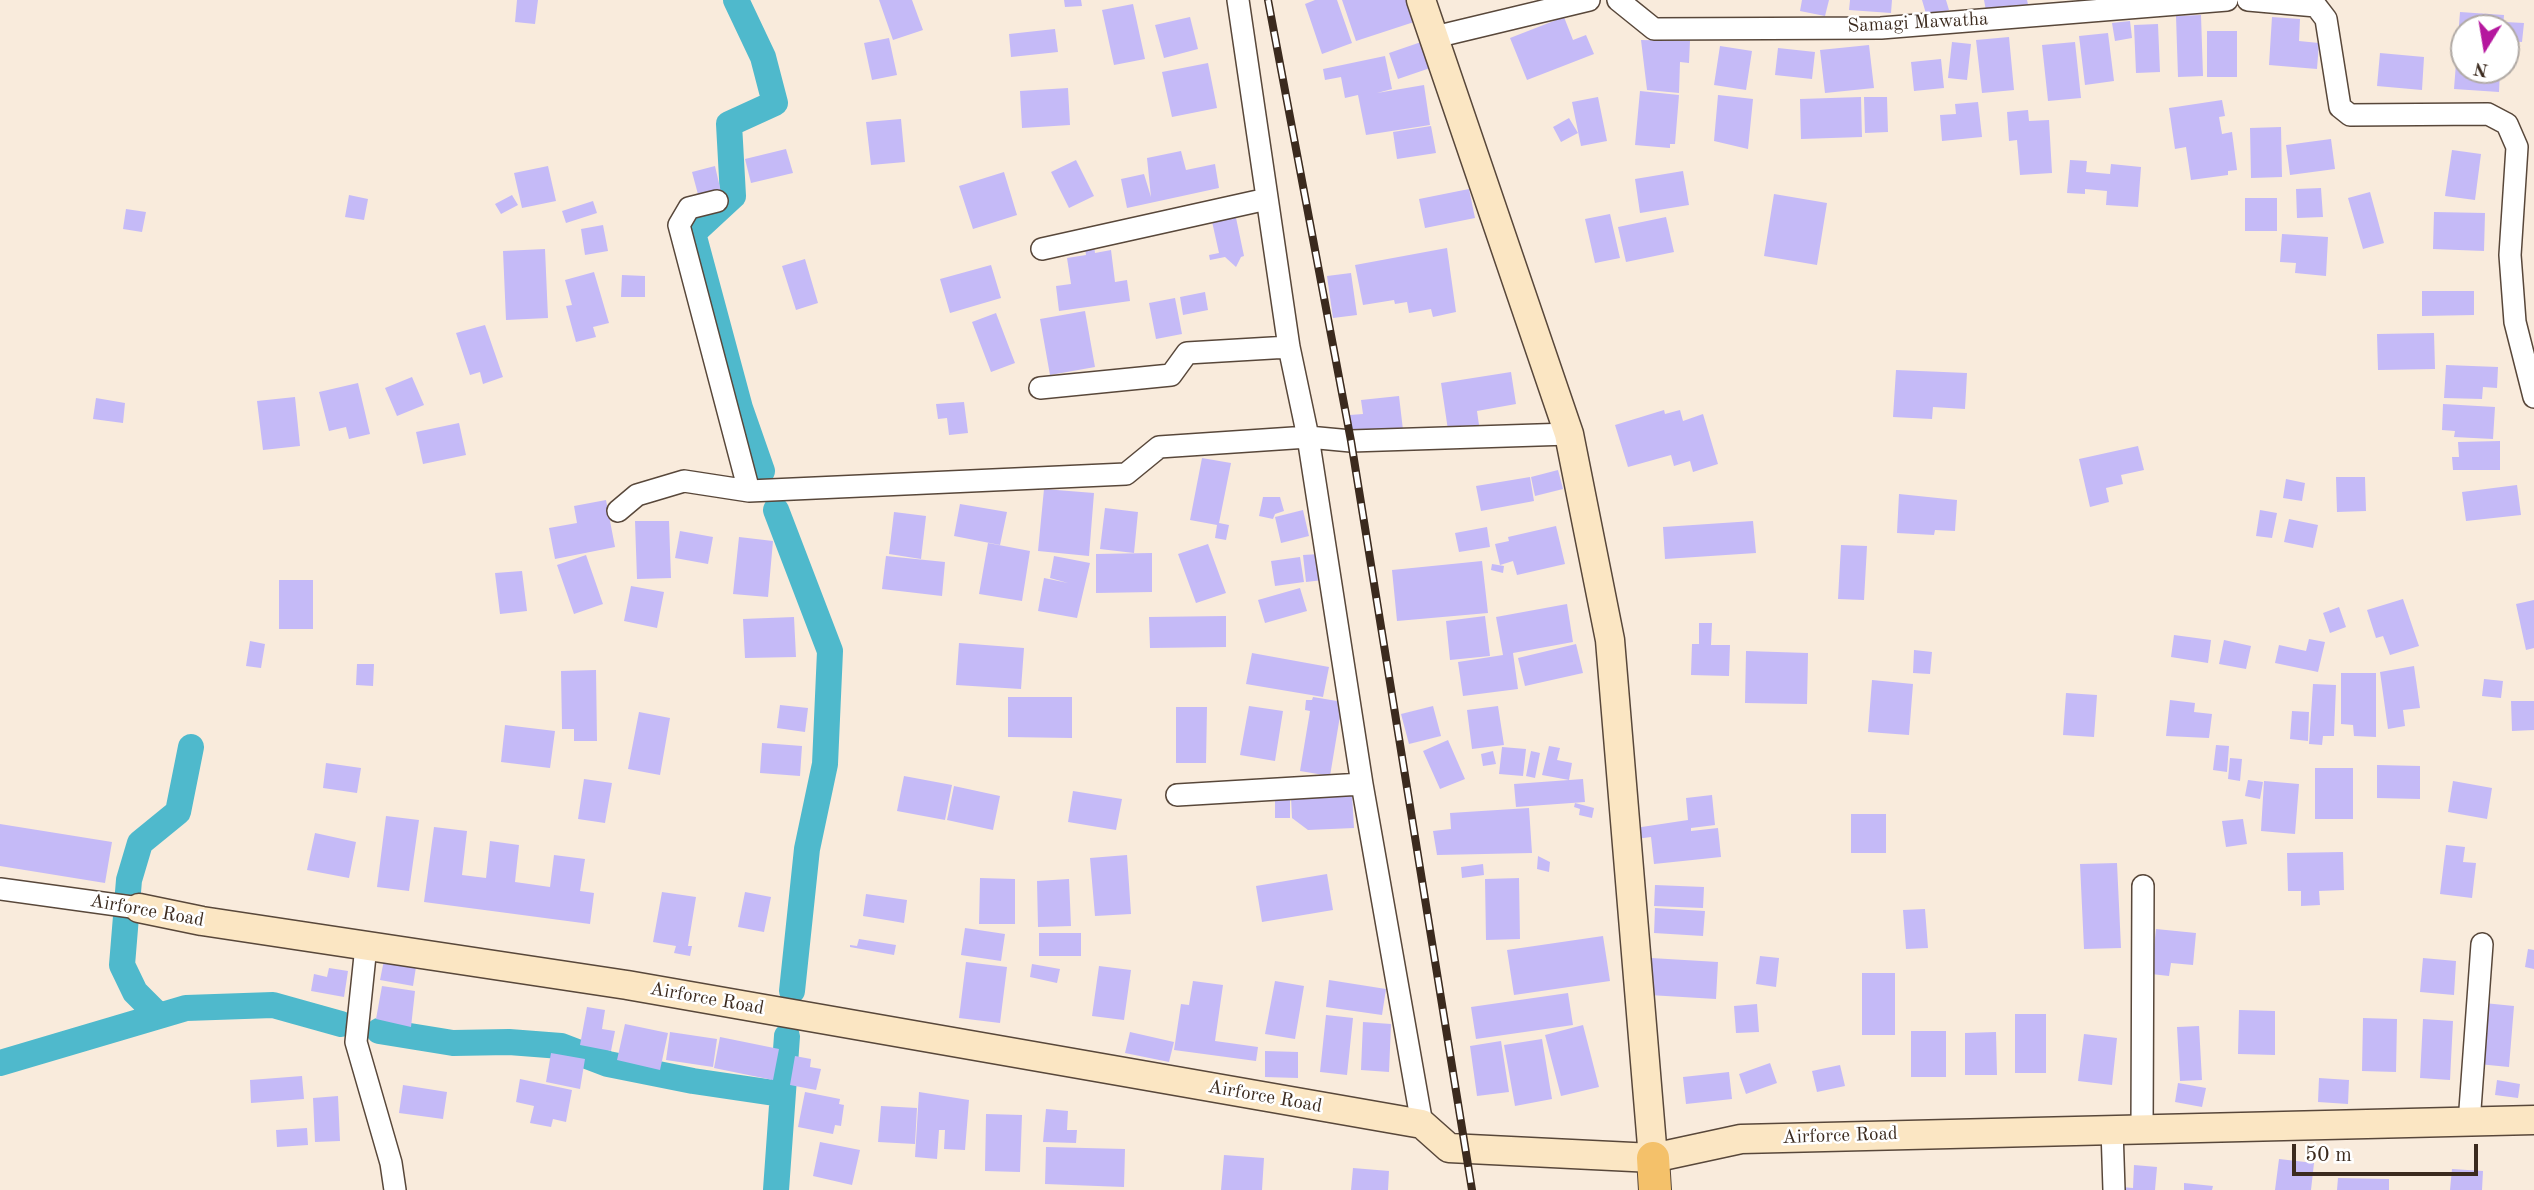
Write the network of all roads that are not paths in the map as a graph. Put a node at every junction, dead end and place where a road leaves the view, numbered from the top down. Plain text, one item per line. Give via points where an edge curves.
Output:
1 (1238, 0) edge
2 (1421, 0) edge
3 (1589, 0) edge
4 (1618, 0) edge
5 (2227, 0) edge
6 (2248, 0) edge
7 (1435, 37) junction
8 (1267, 199) junction
9 (717, 201) dead end
10 (1042, 249) dead end
11 (1289, 347) junction
12 (1040, 388) dead end
13 (2534, 397) edge
14 (1569, 435) junction
15 (1308, 437) junction
16 (749, 491) junction
17 (618, 511) dead end
18 (1362, 784) junction
19 (1177, 795) dead end
20 (2143, 886) dead end
21 (0, 889) edge
22 (139, 908) joint
23 (2482, 944) dead end
24 (366, 946) junction
25 (2534, 1120) edge
26 (2469, 1123) junction
27 (1422, 1124) junction
28 (2112, 1129) junction
29 (2142, 1129) junction
30 (1653, 1158) junction
31 (395, 1190) edge
32 (1655, 1190) edge
33 (2114, 1190) edge

1 - 8 street
2 - 7 street
3 - 7 street
4 - 5 street, Samagi Mawatha via 1654,29 1881,28
6 - 13 street via 2316,6 2326,19 2340,107 2350,115 2488,114 2507,124 2517,147 2510,255 2515,322
7 - 14 street
8 - 10 street
8 - 11 street
9 - 16 street via 689,208 679,225
11 - 12 street via 1187,353 1171,375
11 - 15 street
14 - 15 street via 1352,441
14 - 30 street via 1610,640
15 - 16 street via 1159,447 1126,474
15 - 18 street
16 - 17 street via 684,481 637,495
18 - 19 street
18 - 27 street
20 - 29 street
21 - 22 street, Airforce Road
22 - 24 street, Airforce Road
23 - 26 street
24 - 27 street, Airforce Road via 627,985
24 - 31 street via 356,1042
25 - 26 street, Airforce Road
26 - 29 street, Airforce Road
27 - 30 street, Airforce Road via 1449,1148
28 - 29 street, Airforce Road
28 - 30 street, Airforce Road via 1741,1139
28 - 33 street
30 - 32 main road

